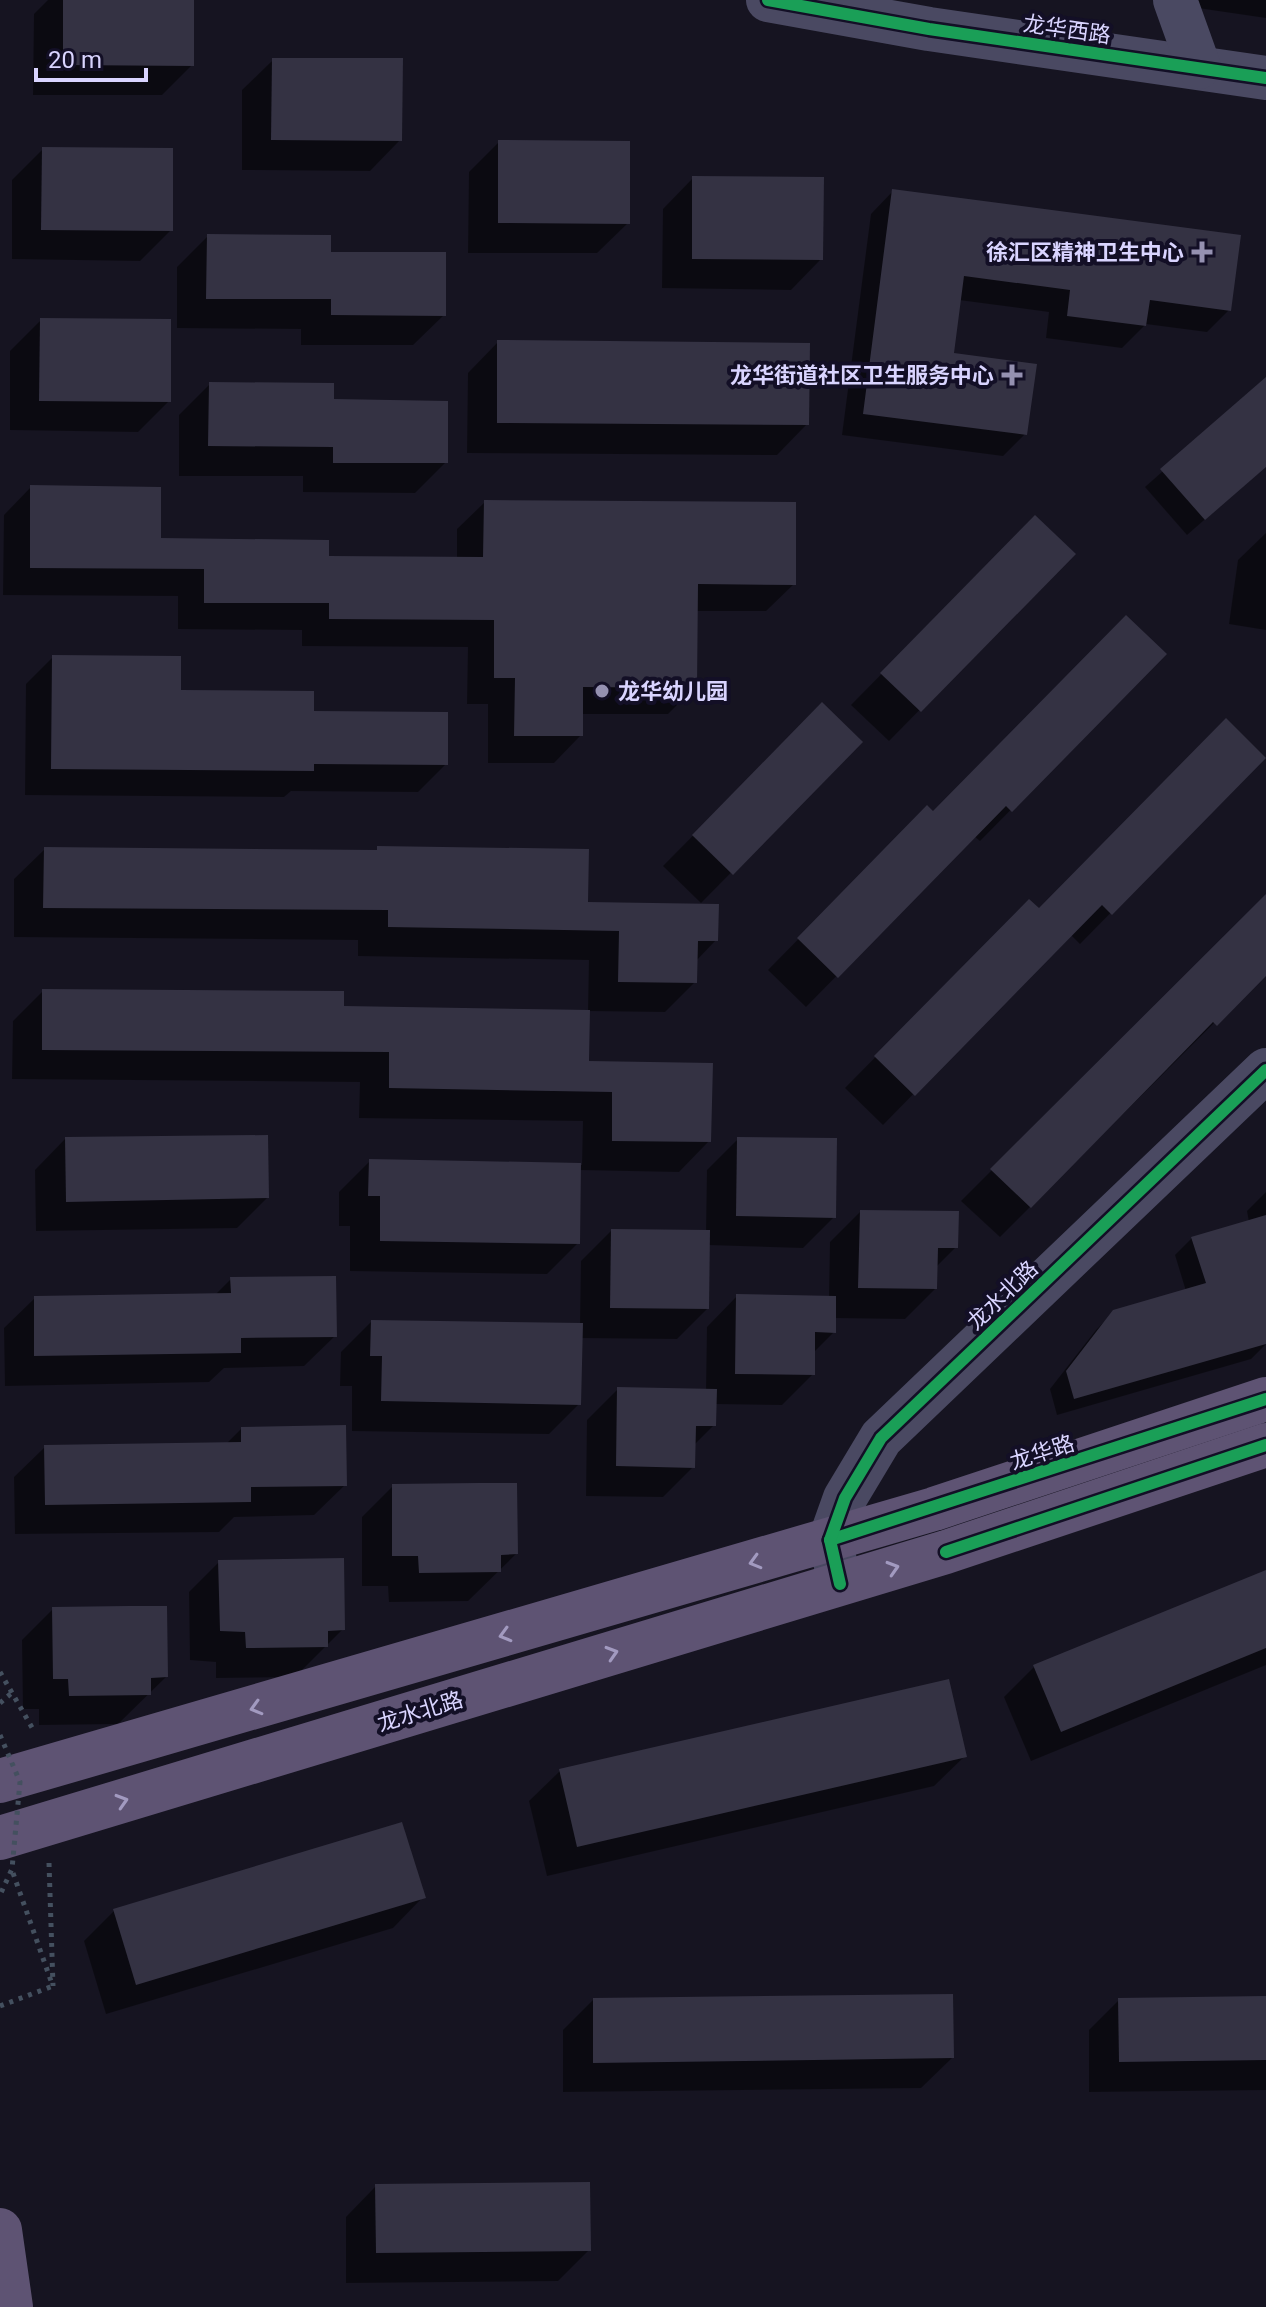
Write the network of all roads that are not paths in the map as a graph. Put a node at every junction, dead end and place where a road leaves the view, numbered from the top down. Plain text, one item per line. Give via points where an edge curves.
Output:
1 (768, 0) edge
2 (1175, 0) edge
3 (1199, 67) junction
4 (1266, 78) edge
5 (1266, 1070) edge
6 (1266, 1399) edge
7 (1266, 1445) edge
8 (830, 1540) junction
9 (840, 1584) junction
10 (0, 1781) edge
11 (6, 1853) edge
12 (0, 2230) edge
13 (11, 2307) edge

1 - 3 street, 龙华西路
2 - 3 street
3 - 4 street, 龙华西路
5 - 8 street, 龙水北路 via 881,1438 845,1498
6 - 8 main road, 龙华路
9 -> 7 main road, 龙水北路
8 - 9 street
8 -> 10 main road
11 -> 9 main road, 龙水北路 via 48,1824
12 - 13 main road

